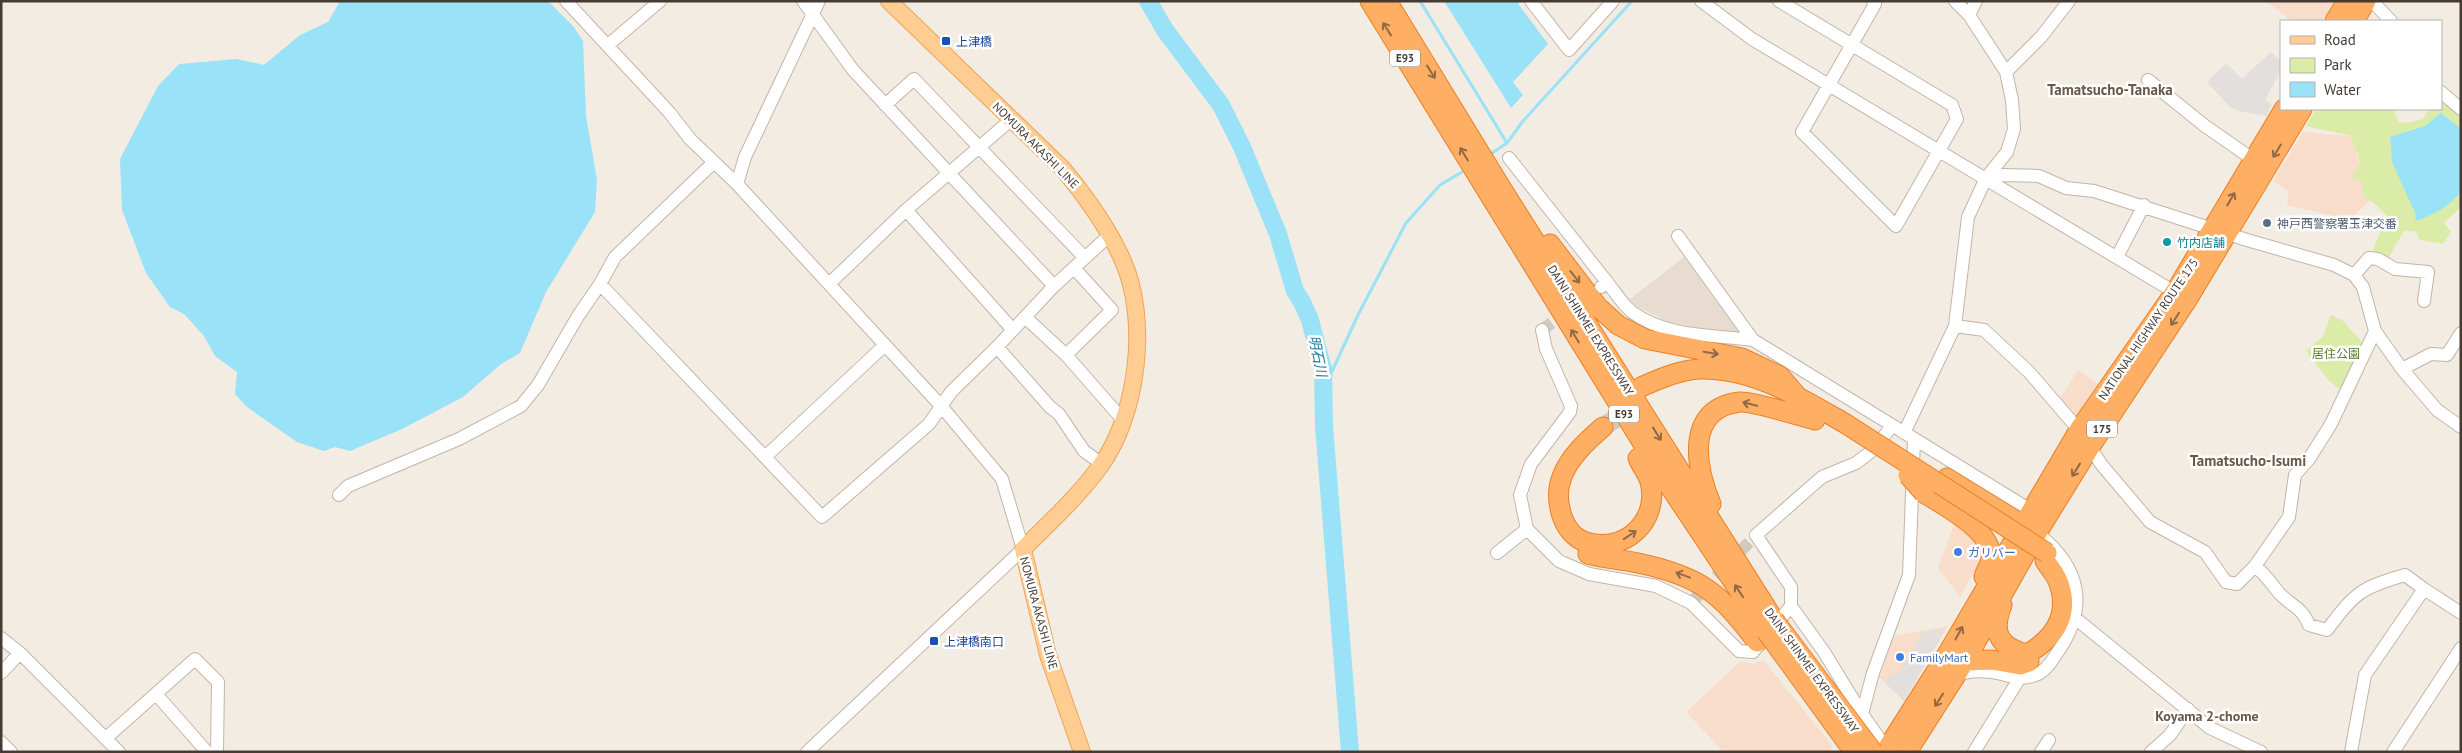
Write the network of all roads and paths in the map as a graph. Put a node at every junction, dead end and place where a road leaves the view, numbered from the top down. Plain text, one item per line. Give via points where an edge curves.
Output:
1 (566, 1) edge
2 (660, 1) edge
3 (803, 1) edge
4 (819, 1) edge
5 (889, 1) edge
6 (1370, 1) edge
7 (1387, 1) edge
8 (1531, 1) edge
9 (1613, 1) edge
10 (1701, 1) edge
11 (1779, 1) edge
12 (1873, 1) edge
13 (1955, 1) edge
14 (1976, 1) edge
15 (2069, 1) edge
16 (2347, 1) edge
17 (2366, 1) edge
18 (2372, 1) edge
19 (812, 14) junction
20 (1969, 15) junction
21 (2336, 20) edge
22 (2355, 20) edge
23 (2390, 20) edge
24 (608, 45) junction
25 (1851, 46) junction
26 (2006, 72) junction
27 (2148, 80) dead end
28 (1830, 85) junction
29 (2442, 93) edge
30 (885, 105) junction
31 (2461, 109) edge
32 (1446, 110) junction
33 (2283, 110) edge
34 (2301, 110) edge
35 (1012, 119) junction
36 (980, 148) junction
37 (1940, 150) junction
38 (1509, 158) dead end
39 (2254, 160) junction
40 (714, 162) junction
41 (949, 174) junction
42 (1986, 178) junction
43 (737, 184) junction
44 (1498, 187) junction
45 (2144, 205) junction
46 (906, 210) junction
47 (2220, 231) junction
48 (1111, 234) junction
49 (1678, 236) dead end
50 (2117, 257) junction
51 (1085, 258) junction
52 (1074, 268) junction
53 (2354, 275) junction
54 (600, 284) junction
55 (829, 284) junction
56 (1054, 286) junction
57 (2181, 296) junction
58 (2424, 301) dead end
59 (1025, 317) junction
60 (1955, 326) junction
61 (1013, 330) junction
62 (1542, 330) dead end
63 (2375, 331) junction
64 (2461, 333) edge
65 (1753, 340) junction
66 (885, 345) junction
67 (997, 347) junction
68 (1066, 356) junction
69 (1593, 366) junction
70 (2402, 369) junction
71 (1797, 396) junction
72 (942, 407) junction
73 (1123, 420) junction
74 (1815, 420) junction
75 (1892, 426) junction
76 (2461, 427) edge
77 (2079, 430) junction
78 (1846, 432) junction
79 (1909, 436) junction
80 (2090, 447) junction
81 (765, 457) junction
82 (1102, 464) junction
83 (1905, 467) junction
84 (339, 495) dead end
85 (2034, 522) junction
86 (1527, 529) junction
87 (1717, 529) junction
88 (1023, 548) junction
89 (1497, 553) dead end
90 (2046, 557) junction
91 (2022, 558) junction
92 (2255, 566) junction
93 (2424, 589) junction
94 (1979, 598) junction
95 (1791, 606) junction
96 (2461, 613) edge
97 (2075, 618) junction
98 (1766, 631) junction
99 (1, 638) edge
100 (2461, 648) edge
101 (20, 653) junction
102 (1960, 668) junction
103 (1, 674) edge
104 (2019, 679) junction
105 (156, 694) junction
106 (2188, 709) junction
107 (1862, 714) junction
108 (106, 738) junction
109 (2049, 740) dead end
110 (1, 742) edge
111 (1883, 751) edge
112 (11, 752) edge
113 (119, 752) edge
114 (207, 752) edge
115 (217, 752) edge
116 (807, 752) edge
117 (1082, 752) edge
118 (1850, 752) edge
119 (1854, 752) edge
120 (1907, 752) edge
121 (1974, 752) edge
122 (2041, 752) edge
123 (2151, 752) edge
124 (2262, 752) edge
125 (2351, 752) edge
126 (2392, 752) edge

1 - 24 street
2 - 24 street
3 - 19 street
4 - 19 street
5 - 35 main road, NOMURA AKASHI LINE
32 -> 6 highway, DAINI SHINMEI EXPRESSWAY / E93
7 -> 32 highway, DAINI SHINMEI EXPRESSWAY / E93
8 - 9 street via 1569,50
10 - 28 street via 1752,39
11 - 25 street
12 - 25 street via 1875,4
13 - 20 street
14 - 20 street
15 - 26 street via 2041,37
16 - 21 highway
17 - 22 highway
18 - 23 street
19 - 30 street via 853,70
19 - 43 street via 745,157
20 - 26 street
24 - 40 street
25 - 28 street
25 - 37 street via 1952,105 1957,119
26 - 42 street via 2014,129 2007,152
27 - 39 street
28 - 37 street
28 - 37 street via 1802,132 1896,226
29 - 31 street
30 - 36 street via 914,80
30 - 41 street
44 -> 32 highway, DAINI SHINMEI EXPRESSWAY / E93
32 - 44 highway, DAINI SHINMEI EXPRESSWAY / E93 via 1464,126
33 - 39 highway, NATIONAL HIGHWAY ROUTE 175 / 175
34 -> 47 highway, NATIONAL HIGHWAY ROUTE 175 / 175
35 - 36 street
35 - 48 main road, NOMURA AKASHI LINE via 1063,169
36 - 41 street
36 - 51 street
37 - 42 street
38 - 65 street via 1604,284 1632,312 1680,332
47 -> 39 highway, NATIONAL HIGHWAY ROUTE 175 / 175
40 - 43 street
40 - 54 street via 615,257
41 - 46 street
41 - 56 street
42 - 45 street via 2039,176 2066,188 2094,191
42 - 50 street
42 - 60 street via 1968,217
43 - 55 street
69 -> 44 highway, DAINI SHINMEI EXPRESSWAY / E93
44 -> 71 highway via 1552,247 1598,307 1618,325 1645,339 1742,358 1780,376
44 -> 87 highway, DAINI SHINMEI EXPRESSWAY / E93
45 - 47 street
45 - 50 street
46 - 55 street
46 - 61 street
47 - 53 street via 2334,265
47 - 57 highway, NATIONAL HIGHWAY ROUTE 175 / 175
48 - 51 street
48 - 73 main road, NOMURA AKASHI LINE via 1124,263 1136,322 1135,374
49 - 65 street
50 - 57 street
51 - 52 street
52 - 56 street
52 - 68 street via 1112,310
53 - 58 street via 2369,258 2396,269 2428,272
53 - 63 street via 2363,288
54 - 81 street
54 - 84 street via 538,385 521,406 459,440 348,486
55 - 66 street
56 - 59 street
57 - 77 highway, NATIONAL HIGHWAY ROUTE 175 / 175
57 -> 80 highway, NATIONAL HIGHWAY ROUTE 175 / 175
59 - 61 street
59 - 68 street
60 - 77 street via 1984,330 2029,372
60 - 79 street
61 - 67 street
62 - 86 street via 1546,348 1571,406 1570,412 1531,464 1520,496
63 - 70 street
63 - 92 street via 2331,424 2295,475 2289,517
64 - 70 street via 2447,355 2431,354
65 - 75 street
66 - 72 street
66 - 81 street
67 - 72 street via 951,392
67 - 82 street via 1059,414 1084,451
68 - 73 street
98 -> 69 highway, DAINI SHINMEI EXPRESSWAY / E93
98 -> 69 highway via 1735,614 1692,578 1667,569 1589,555 1562,537 1549,510 1549,477 1568,447 1601,422 1561,477 1559,501 1564,522 1585,542 1610,546 1632,537 1643,524 1651,497 1650,482 1602,397
70 - 76 street via 2437,410
71 - 74 highway via 1735,372 1698,369 1670,375 1644,392 1711,380 1736,383 1791,404
71 - 78 highway
72 - 81 street via 901,451 822,517
72 - 88 street via 1002,479
73 - 82 main road, NOMURA AKASHI LINE
74 - 78 highway
74 -> 87 highway via 1742,402 1721,406 1706,421 1697,447 1702,481 1714,511
75 - 79 street
75 - 95 street via 1873,450 1856,463 1822,477 1756,535 1791,587
77 - 80 street
77 - 85 highway, NATIONAL HIGHWAY ROUTE 175 / 175
78 - 83 highway
79 - 85 street
79 - 107 street via 1909,575
80 -> 85 highway, NATIONAL HIGHWAY ROUTE 175 / 175
80 - 92 street via 2150,522 2205,552 2226,582 2237,584
82 - 88 main road, NOMURA AKASHI LINE via 1074,499
83 - 85 highway, bridge via 1947,478
83 - 90 highway, bridge
83 - 94 highway, bridge via 1924,493 1971,523 1986,540 1991,558
85 - 91 highway, NATIONAL HIGHWAY ROUTE 175 / 175
85 - 94 highway, NATIONAL HIGHWAY ROUTE 175 / 175
85 - 97 street via 2068,568 2078,603
86 - 89 street
86 - 95 street via 1559,561 1589,574 1656,586 1691,603 1739,651 1753,652
87 - 98 highway, DAINI SHINMEI EXPRESSWAY / E93
88 - 116 street
88 - 117 main road, NOMURA AKASHI LINE via 1048,655
90 - 91 highway via 2058,581 2062,602 2059,625 2044,645 2028,654 2010,650 2000,640 1997,622
90 - 102 highway via 2059,566 2071,596 2066,629 2057,642 2044,658 2020,665 1992,660
91 - 102 highway, NATIONAL HIGHWAY ROUTE 175 / 175
92 - 93 street via 2280,594 2305,614 2309,625 2326,630 2350,599 2373,584 2405,575
93 - 96 street
93 - 125 street via 2365,676
111 -> 94 highway, NATIONAL HIGHWAY ROUTE 175 / 175 via 1946,656
95 - 107 street
97 - 104 street via 2062,646 2047,667 2035,676
97 - 106 street
98 - 111 highway, DAINI SHINMEI EXPRESSWAY / E93, bridge
98 - 118 highway via 1814,712
98 - 119 highway, DAINI SHINMEI EXPRESSWAY / E93, bridge
99 - 101 street
100 - 126 street
101 - 103 street
101 - 108 street
102 - 104 street
102 -> 120 highway, NATIONAL HIGHWAY ROUTE 175 / 175
104 - 121 street
105 - 108 street
105 - 114 street
105 - 115 street via 195,659 218,682
106 - 123 street via 2170,735
106 - 124 street via 2210,728
107 - 111 street
108 - 113 street
109 - 122 street
110 - 112 street

